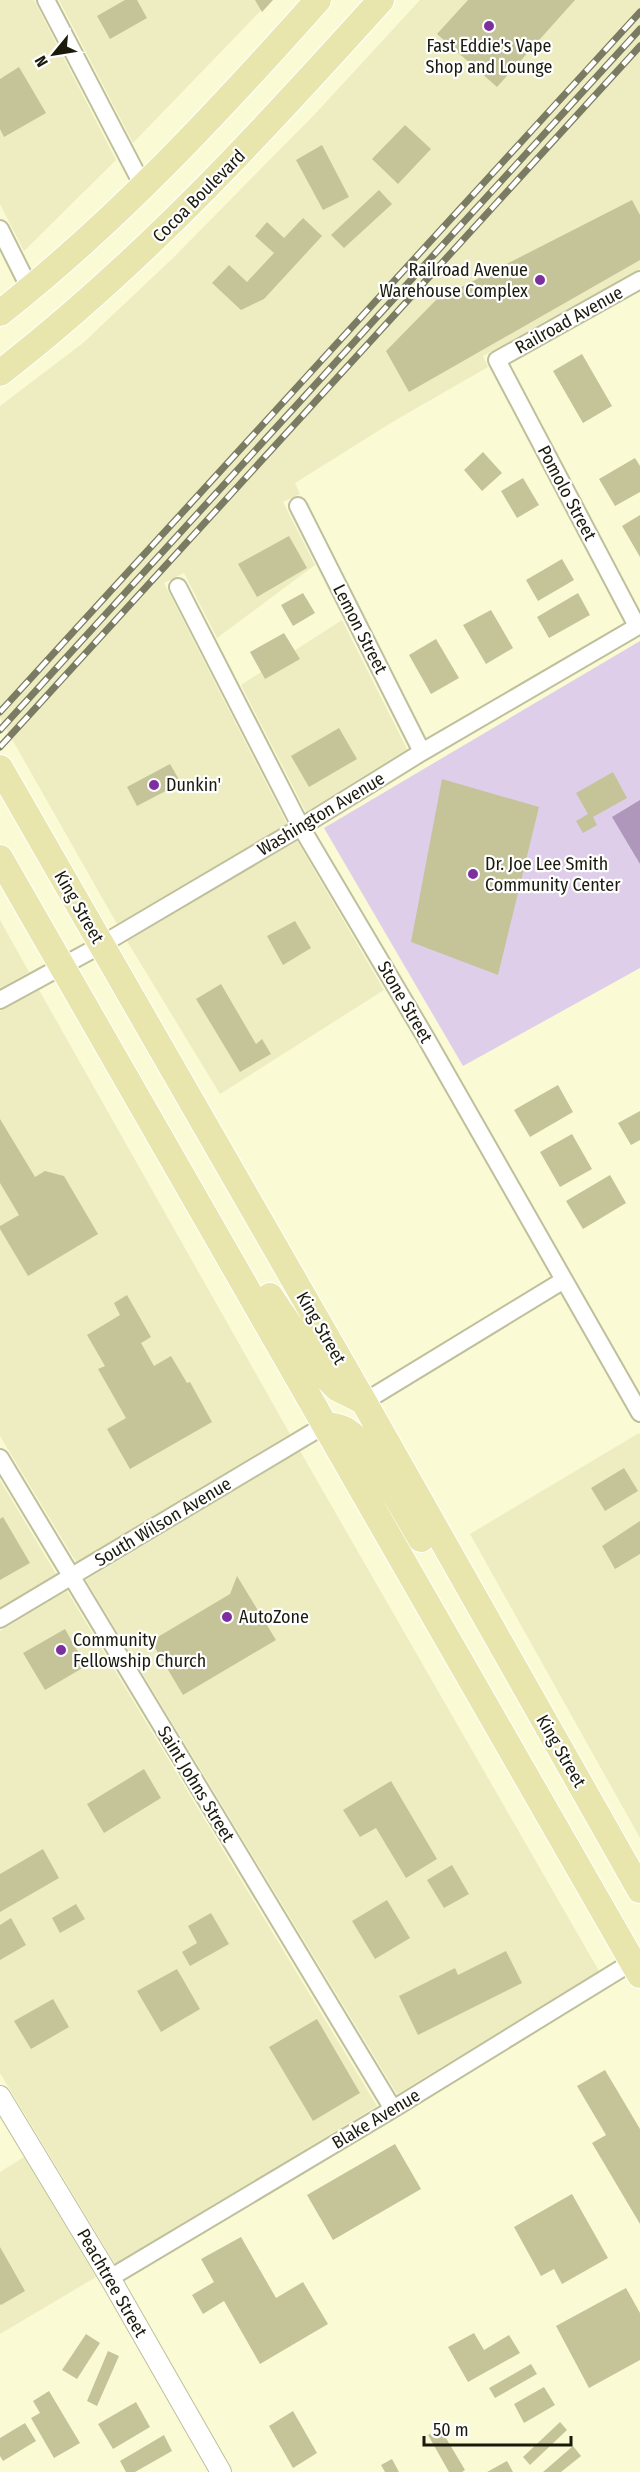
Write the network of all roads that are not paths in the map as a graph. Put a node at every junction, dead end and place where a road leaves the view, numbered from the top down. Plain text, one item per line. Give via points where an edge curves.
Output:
1 (46, 0) edge
2 (318, 0) edge
3 (361, 0) edge
4 (381, 0) edge
5 (354, 30) junction
6 (142, 186) junction
7 (0, 229) edge
8 (640, 280) edge
9 (30, 289) junction
10 (0, 313) edge
11 (497, 360) joint
12 (0, 373) edge
13 (298, 506) dead end
14 (178, 587) dead end
15 (638, 626) edge
16 (422, 752) junction
17 (0, 768) edge
18 (301, 827) junction
19 (0, 858) edge
20 (101, 945) junction
21 (62, 966) junction
22 (0, 1000) edge
23 (207, 1216) junction
24 (564, 1280) junction
25 (364, 1402) junction
26 (639, 1410) edge
27 (325, 1425) junction
28 (0, 1458) edge
29 (71, 1577) junction
30 (0, 1619) edge
31 (491, 1628) junction
32 (640, 1890) edge
33 (638, 1964) edge
34 (0, 2096) edge
35 (393, 2109) junction
36 (110, 2278) junction
37 (221, 2472) edge

1 - 6 street
2 - 6 main road
3 - 5 main road
4 - 5 main road, Cocoa Boulevard
5 - 12 main road, Cocoa Boulevard via 165,231 52,333
6 - 9 main road
7 - 9 street
8 - 11 street, Railroad Avenue
9 - 10 main road
11 - 15 street, Pomolo Street
13 - 16 street, Lemon Street
14 - 18 street, Stone Street
15 - 16 street, Washington Avenue
16 - 18 street, Washington Avenue
17 - 20 main road, King Street
18 - 20 street, Washington Avenue
18 - 24 street, Stone Street
19 - 21 main road
20 - 21 street, Washington Avenue
20 - 25 main road, King Street
21 - 22 street, Washington Avenue
21 - 23 main road
23 - 25 main road via 263,1285 321,1371 337,1388
23 - 27 main road
24 - 25 street
24 - 26 street, Stone Street
25 - 31 main road, King Street
27 - 29 street, South Wilson Avenue
27 - 31 main road via 340,1427 353,1435 444,1578
27 - 33 main road
28 - 29 street, Saint Johns Street
29 - 30 street, South Wilson Avenue
29 - 35 street, Saint Johns Street
31 - 32 main road, King Street
33 - 35 street, Blake Avenue
34 - 36 street, Peachtree Street
35 - 36 street, Blake Avenue
36 - 37 street, Peachtree Street

